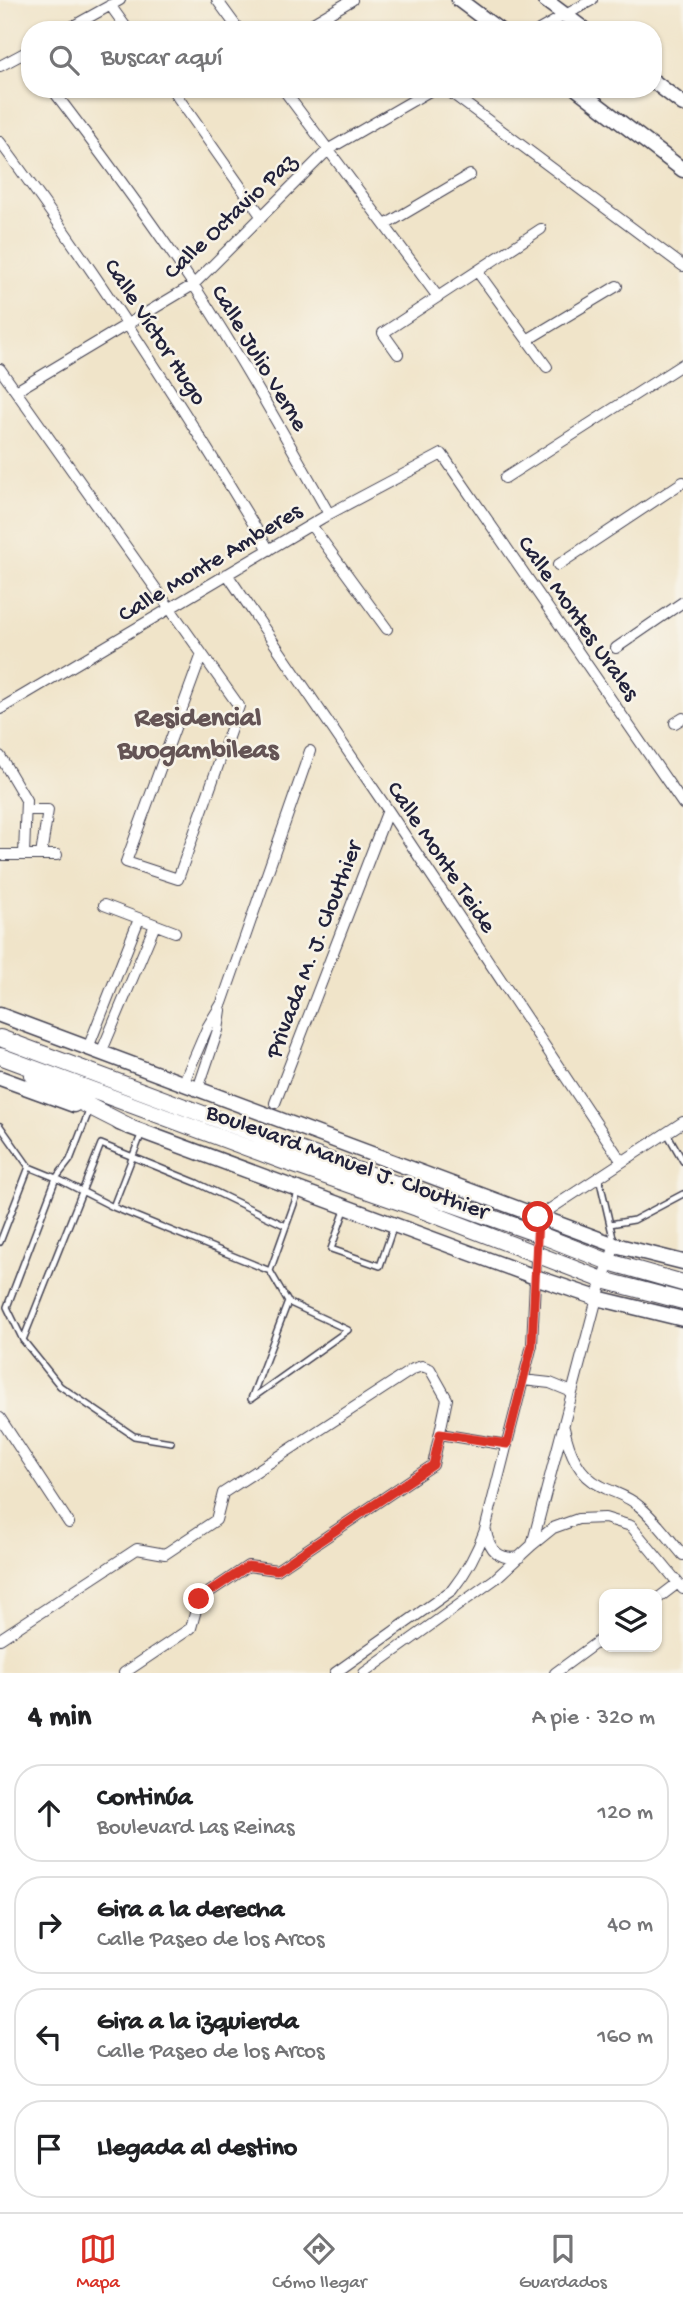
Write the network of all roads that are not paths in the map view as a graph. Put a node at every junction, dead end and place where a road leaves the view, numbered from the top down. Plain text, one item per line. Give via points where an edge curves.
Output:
1 (217, 0) edge
2 (352, 0) edge
3 (459, 0) edge
4 (545, 0) edge
5 (592, 0) edge
6 (115, 3) edge
7 (565, 15) junction
8 (82, 21) edge
9 (124, 21) edge
10 (232, 21) edge
11 (316, 21) edge
12 (487, 21) edge
13 (555, 21) edge
14 (573, 21) edge
15 (21, 57) edge
16 (0, 66) edge
17 (662, 88) edge
18 (59, 98) edge
19 (178, 98) edge
20 (291, 98) edge
21 (417, 98) edge
22 (458, 98) edge
23 (589, 98) edge
24 (683, 104) edge
25 (0, 142) edge
26 (328, 149) junction
27 (683, 170) edge
28 (470, 175) dead end
29 (262, 216) junction
30 (385, 225) junction
31 (541, 229) dead end
32 (683, 266) edge
33 (477, 271) junction
34 (193, 285) junction
35 (617, 286) dead end
36 (439, 297) junction
37 (128, 324) junction
38 (527, 340) junction
39 (398, 354) dead end
40 (683, 364) edge
41 (547, 366) dead end
42 (0, 369) edge
43 (16, 391) junction
44 (442, 454) joint
45 (505, 478) dead end
46 (683, 482) edge
47 (329, 514) junction
48 (311, 525) junction
49 (269, 550) junction
50 (558, 565) dead end
51 (227, 574) junction
52 (683, 602) edge
53 (169, 608) junction
54 (387, 629) dead end
55 (616, 648) dead end
56 (202, 654) junction
57 (0, 709) edge
58 (310, 751) dead end
59 (0, 756) edge
60 (683, 804) edge
61 (26, 810) junction
62 (388, 810) junction
63 (0, 855) edge
64 (24, 855) junction
65 (41, 855) junction
66 (57, 855) dead end
67 (104, 905) dead end
68 (139, 919) junction
69 (155, 925) junction
70 (175, 932) dead end
71 (222, 1003) junction
72 (0, 1015) edge
73 (0, 1038) edge
74 (95, 1051) junction
75 (4, 1057) edge
76 (0, 1077) edge
77 (183, 1084) junction
78 (198, 1089) junction
79 (275, 1103) dead end
80 (89, 1111) junction
81 (683, 1122) edge
82 (0, 1126) edge
83 (135, 1129) junction
84 (667, 1133) junction
85 (133, 1156) junction
86 (683, 1161) edge
87 (622, 1162) junction
88 (29, 1167) junction
89 (599, 1177) junction
90 (56, 1178) junction
91 (299, 1190) junction
92 (83, 1191) junction
93 (683, 1194) edge
94 (113, 1207) junction
95 (346, 1207) junction
96 (538, 1217) junction
97 (610, 1224) junction
98 (394, 1225) junction
99 (286, 1226) junction
100 (538, 1234) junction
101 (0, 1242) edge
102 (615, 1245) junction
103 (537, 1255) junction
104 (609, 1262) junction
105 (683, 1262) edge
106 (270, 1271) junction
107 (536, 1277) junction
108 (603, 1280) junction
109 (683, 1283) edge
110 (597, 1298) junction
111 (683, 1301) edge
112 (288, 1302) junction
113 (683, 1319) edge
114 (23, 1340) junction
115 (523, 1380) junction
116 (572, 1392) junction
117 (0, 1418) edge
118 (563, 1425) junction
119 (440, 1434) junction
120 (171, 1443) dead end
121 (507, 1444) junction
122 (69, 1523) dead end
123 (485, 1530) junction
124 (532, 1545) junction
125 (683, 1555) edge
126 (520, 1557) junction
127 (681, 1586) edge
128 (662, 1596) edge
129 (0, 1639) edge
130 (599, 1641) edge
131 (124, 1673) edge
132 (335, 1673) edge
133 (364, 1673) edge
134 (555, 1673) edge

1 - 10 street
2 - 11 street
3 - 12 street
4 - 7 street
5 - 7 street
6 - 8 street
6 - 9 street
7 - 13 street
7 - 14 street
15 - 16 street
17 - 24 street
18 - 34 street, Calle Julio Verne
19 - 29 street
20 - 26 street
21 - 26 street, Calle Octavio Paz
22 - 32 street
23 - 27 street
25 - 37 street, Calle Víctor Hugo
26 - 29 street, Calle Octavio Paz
26 - 30 street
28 - 30 street
29 - 34 street, Calle Octavio Paz
30 - 36 street
31 - 33 street
33 - 36 street
33 - 38 street
34 - 37 street, Calle Octavio Paz
34 - 47 street, Calle Julio Verne
35 - 38 street
36 - 39 street via 383,333
37 - 43 street, Calle Octavio Paz
37 - 49 street, Calle Víctor Hugo
38 - 41 street
40 - 45 street
42 - 43 street
43 - 53 street
44 - 47 street, Calle Monte Amberes
44 - 60 street, Calle Montes Urales
46 - 50 street
47 - 48 street, Calle Monte Amberes
48 - 49 street, Calle Monte Amberes
48 - 54 street
49 - 51 street, Calle Monte Amberes
51 - 53 street, Calle Monte Amberes
51 - 62 street, Calle Monte Teide
52 - 55 street
53 - 56 street
53 - 57 street, Calle Monte Amberes
56 - 56 street via 239,706 178,879 127,862
58 - 71 street
59 - 61 street via 26,800
61 - 64 street
61 - 65 street via 48,810
62 - 79 street, Privada M. J. Clouthier
62 - 87 street, Calle Monte Teide
63 - 64 street
64 - 65 street
65 - 66 street
67 - 68 street
68 - 69 street
68 - 74 street
69 - 70 street
69 - 74 street
71 - 77 street
71 - 78 street
72 - 74 street
73 - 100 main road, Boulevard Manuel J. Clouthier
74 - 77 street
75 - 83 main road
75 - 103 main road, Boulevard Manuel J. Clouthier
76 - 80 street
77 - 78 street
78 - 96 street
80 - 83 street
80 - 90 lane via 69,1160
81 - 84 street
82 - 88 lane
83 - 85 lane
83 - 91 street
84 - 86 lane
84 - 87 street
85 - 92 lane via 101,1144
85 - 94 lane
85 - 99 lane
87 - 89 street
88 - 90 lane
88 - 101 lane
89 - 96 street
89 - 97 lane
90 - 92 lane
90 - 114 lane via 7,1307
91 - 95 street
91 - 99 lane
92 - 94 lane
92 - 114 lane
93 - 97 lane via 634,1220
94 - 106 lane
95 - 98 street
95 - 98 lane via 331,1249 380,1266
96 - 100 street
96 - 102 street
97 - 102 lane
98 - 107 street
99 - 106 lane
100 - 103 street
100 - 104 main road, Boulevard Manuel J. Clouthier
102 - 104 street
102 - 105 street
103 - 107 street
103 - 108 main road, Boulevard Manuel J. Clouthier
104 - 108 street
104 - 109 main road, Boulevard Manuel J. Clouthier
106 - 112 lane
107 - 110 street
107 - 115 street via 532,1345
108 - 110 street
108 - 111 main road, Boulevard Manuel J. Clouthier
110 - 113 street
110 - 116 street
112 - 112 lane via 260,1374 251,1399 348,1330
114 - 120 lane via 60,1386 134,1436
115 - 116 street via 550,1383
115 - 121 street
116 - 118 street
117 - 122 street
118 - 124 street
118 - 125 street via 568,1449 580,1469 598,1485 638,1504
119 - 121 street
119 - 129 street via 447,1399 430,1369 413,1369 223,1493 216,1520 165,1554 137,1549
119 - 131 street via 433,1465 277,1570 248,1566 199,1599 191,1628
121 - 123 street
123 - 126 street via 496,1553
123 - 132 street via 478,1552 452,1590
124 - 126 street
124 - 127 street via 553,1528 578,1519 605,1518 631,1526
126 - 133 street
127 - 128 street
130 - 134 street

